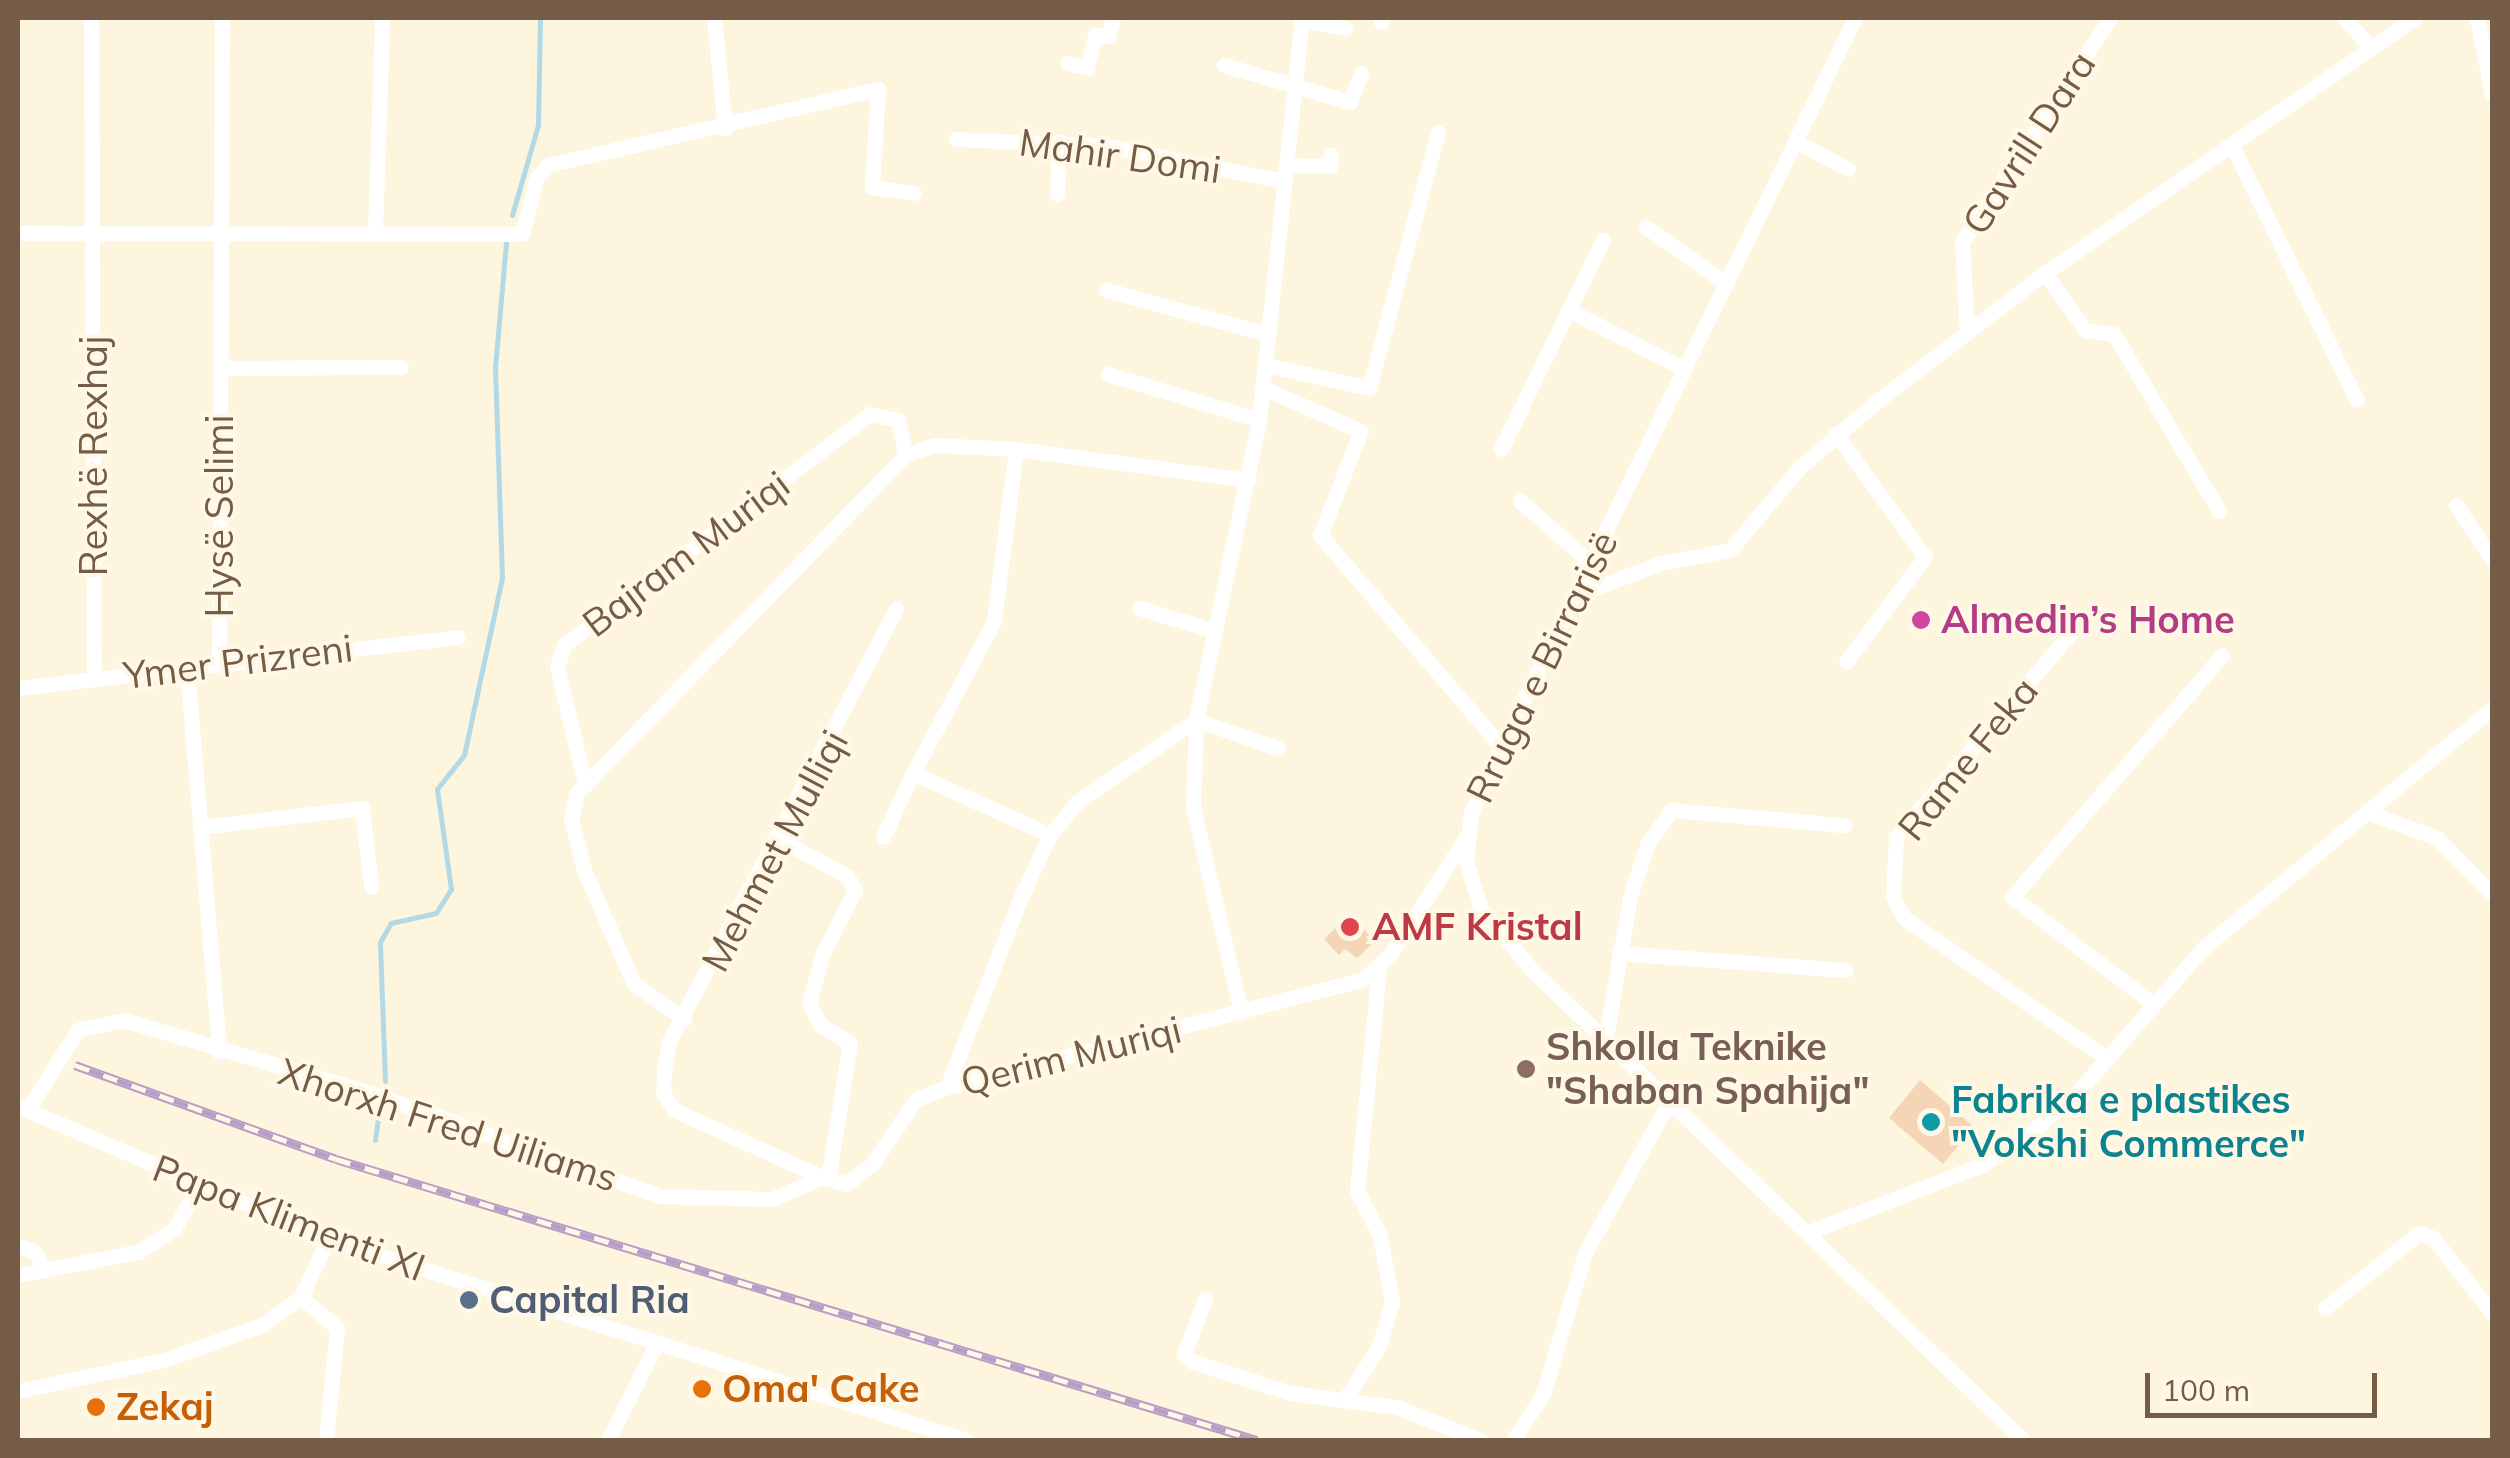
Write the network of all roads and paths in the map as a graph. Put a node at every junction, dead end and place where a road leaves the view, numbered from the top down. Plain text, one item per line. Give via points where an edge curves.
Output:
1 (91, 18) edge
2 (222, 18) edge
3 (382, 18) edge
4 (714, 18) edge
5 (1114, 18) edge
6 (1855, 18) edge
7 (2110, 18) edge
8 (2344, 18) edge
9 (2410, 18) edge
10 (2477, 18) edge
11 (1302, 19) edge
12 (1346, 28) dead end
13 (2368, 45) junction
14 (1067, 62) dead end
15 (1224, 64) dead end
16 (1361, 73) dead end
17 (1294, 85) junction
18 (2492, 94) edge
19 (725, 128) junction
20 (1438, 132) dead end
21 (956, 139) dead end
22 (1059, 140) junction
23 (1796, 141) junction
24 (2231, 144) junction
25 (1331, 155) dead end
26 (1848, 169) dead end
27 (1284, 172) junction
28 (914, 193) dead end
29 (1057, 194) dead end
30 (1646, 227) dead end
31 (219, 231) junction
32 (95, 232) junction
33 (18, 233) edge
34 (375, 233) junction
35 (1602, 240) dead end
36 (2045, 273) junction
37 (1727, 284) junction
38 (1106, 290) dead end
39 (1568, 310) junction
40 (1967, 333) junction
41 (1267, 334) junction
42 (1266, 365) junction
43 (400, 367) dead end
44 (220, 368) junction
45 (1685, 370) junction
46 (1108, 374) dead end
47 (1263, 388) junction
48 (2357, 400) dead end
49 (1259, 420) junction
50 (1836, 434) junction
51 (1016, 449) junction
52 (1501, 450) dead end
53 (906, 455) junction
54 (1250, 480) junction
55 (1520, 502) dead end
56 (2456, 505) dead end
57 (2219, 511) dead end
58 (2492, 559) edge
59 (1591, 563) junction
60 (1576, 594) junction
61 (1139, 608) dead end
62 (896, 609) dead end
63 (2082, 620) dead end
64 (1212, 630) junction
65 (458, 637) dead end
66 (2222, 655) dead end
67 (1846, 662) dead end
68 (219, 664) junction
69 (187, 668) junction
70 (94, 679) junction
71 (18, 688) edge
72 (2492, 708) edge
73 (1196, 720) junction
74 (1501, 746) junction
75 (1278, 748) dead end
76 (913, 773) junction
77 (585, 784) junction
78 (2367, 812) junction
79 (1844, 826) dead end
80 (200, 828) junction
81 (1050, 835) junction
82 (883, 836) dead end
83 (1466, 837) junction
84 (782, 840) junction
85 (371, 886) dead end
86 (2492, 894) edge
87 (1619, 953) junction
88 (1379, 970) junction
89 (1845, 970) dead end
90 (2151, 1002) junction
91 (1241, 1012) junction
92 (684, 1020) junction
93 (1606, 1042) junction
94 (219, 1052) junction
95 (2108, 1059) junction
96 (948, 1087) junction
97 (1669, 1102) junction
98 (22, 1108) edge
99 (825, 1178) junction
100 (198, 1187) junction
101 (1810, 1232) junction
102 (328, 1239) junction
103 (18, 1246) edge
104 (44, 1269) junction
105 (18, 1275) edge
106 (300, 1296) junction
107 (1205, 1299) dead end
108 (2325, 1308) dead end
109 (2492, 1313) edge
110 (655, 1347) junction
111 (18, 1391) edge
112 (1346, 1398) junction
113 (326, 1440) edge
114 (608, 1440) edge
115 (966, 1440) edge
116 (1480, 1440) edge
117 (1513, 1440) edge
118 (2022, 1440) edge

1 - 32 street, Rexhë Rexhaj
2 - 31 street, Hysë Selimi
3 - 34 street
4 - 19 street
5 - 14 street via 1108,36 1095,35 1087,68
6 - 23 street, Rruga e Birrarisë
7 - 40 street, Gavrill Dara via 1962,242
8 - 13 street
9 - 13 street
10 - 18 street
11 - 12 street
11 - 17 street
13 - 24 street
15 - 17 street
16 - 17 street via 1350,102
17 - 27 street
19 - 28 street via 878,89 872,187
19 - 34 street via 548,165 537,178 522,234
20 - 42 street via 1369,388
21 - 22 street, Mahir Domi
22 - 27 street, Mahir Domi
22 - 29 street
23 - 26 street
23 - 37 street, Rruga e Birrarisë
24 - 36 street
24 - 48 street
25 - 27 street, Mahir Domi via 1330,166
27 - 41 street
30 - 37 street
31 - 32 street
31 - 34 street
31 - 44 street, Hysë Selimi
32 - 33 street
32 - 70 street, Rexhë Rexhaj
35 - 39 street
36 - 40 street
36 - 57 street via 2085,330 2114,334
37 - 45 street, Rruga e Birrarisë
38 - 41 street
39 - 45 street
39 - 52 street
40 - 50 street
41 - 42 street
42 - 47 street
43 - 44 street, Hysë Selimi
44 - 68 street, Hysë Selimi
45 - 59 street, Rruga e Birrarisë
46 - 49 street
47 - 49 street
47 - 74 street via 1360,431 1320,535
49 - 54 street
50 - 60 street via 1730,550 1661,563
50 - 67 street via 1925,557
51 - 53 street via 934,445
51 - 54 street
51 - 76 street via 994,621
53 - 77 street, Bajram Muriqi
53 - 77 street, Bajram Muriqi via 898,420 870,414 565,644 558,666
54 - 64 street
55 - 59 street
56 - 58 street
59 - 60 street, Rruga e Birrarisë
60 - 74 street, Rruga e Birrarisë
61 - 64 street
62 - 84 street, Mehmet Mulliqi
63 - 95 street, Rame Feka via 1896,837 1893,896 1904,918
64 - 73 street
65 - 68 street, Ymer Prizreni
66 - 90 street via 2012,897
68 - 69 street, Ymer Prizreni
69 - 70 street, Ymer Prizreni
69 - 80 street
70 - 71 street, Ymer Prizreni
72 - 78 street
73 - 75 street
73 - 81 street via 1108,774
73 - 91 street via 1193,807
74 - 83 street, Rruga e Birrarisë
76 - 81 street
76 - 82 street
77 - 92 street, Bajram Muriqi via 570,818 584,870 634,984
78 - 86 street via 2437,838
78 - 90 street via 2202,949
79 - 87 street via 1671,810 1647,845
80 - 85 street via 362,808
80 - 94 street
81 - 96 street
83 - 88 street
83 - 93 street, Rruga e Birrarisë via 1472,886 1492,926
84 - 92 street, Mehmet Mulliqi
84 - 99 street via 846,876 854,890 822,953 810,1003 820,1025 850,1043
87 - 89 street
87 - 93 street
88 - 91 street, Qerim Muriqi
88 - 112 street via 1357,1190 1383,1247 1392,1302 1378,1346
90 - 95 street
91 - 96 street, Qerim Muriqi
92 - 99 street, Mehmet Mulliqi via 669,1042 663,1093 674,1110
93 - 97 street, Rruga e Birrarisë
94 - 98 street, Xhorxh Fred Uiliams via 124,1020 78,1030
94 - 99 street, Xhorxh Fred Uiliams via 371,1093 661,1196 772,1199
95 - 101 street via 2056,1111 1982,1164
96 - 99 street, Qerim Muriqi via 916,1098 873,1163 846,1184
97 - 101 street, Rruga e Birrarisë
97 - 117 street via 1585,1253 1543,1394
98 - 100 street, Papa Klimenti XI
100 - 102 street, Papa Klimenti XI
100 - 104 street via 174,1229 138,1252
101 - 118 street, Rruga e Birrarisë
102 - 106 street
102 - 110 street, Papa Klimenti XI
103 - 104 street via 35,1252
104 - 105 street
106 - 111 street via 283,1314 210,1347
106 - 113 street via 337,1328
107 - 112 street via 1184,1354 1192,1362 1290,1393
108 - 109 street via 2419,1234 2433,1238
110 - 114 street
110 - 115 street, Papa Klimenti XI
112 - 116 street via 1398,1408

